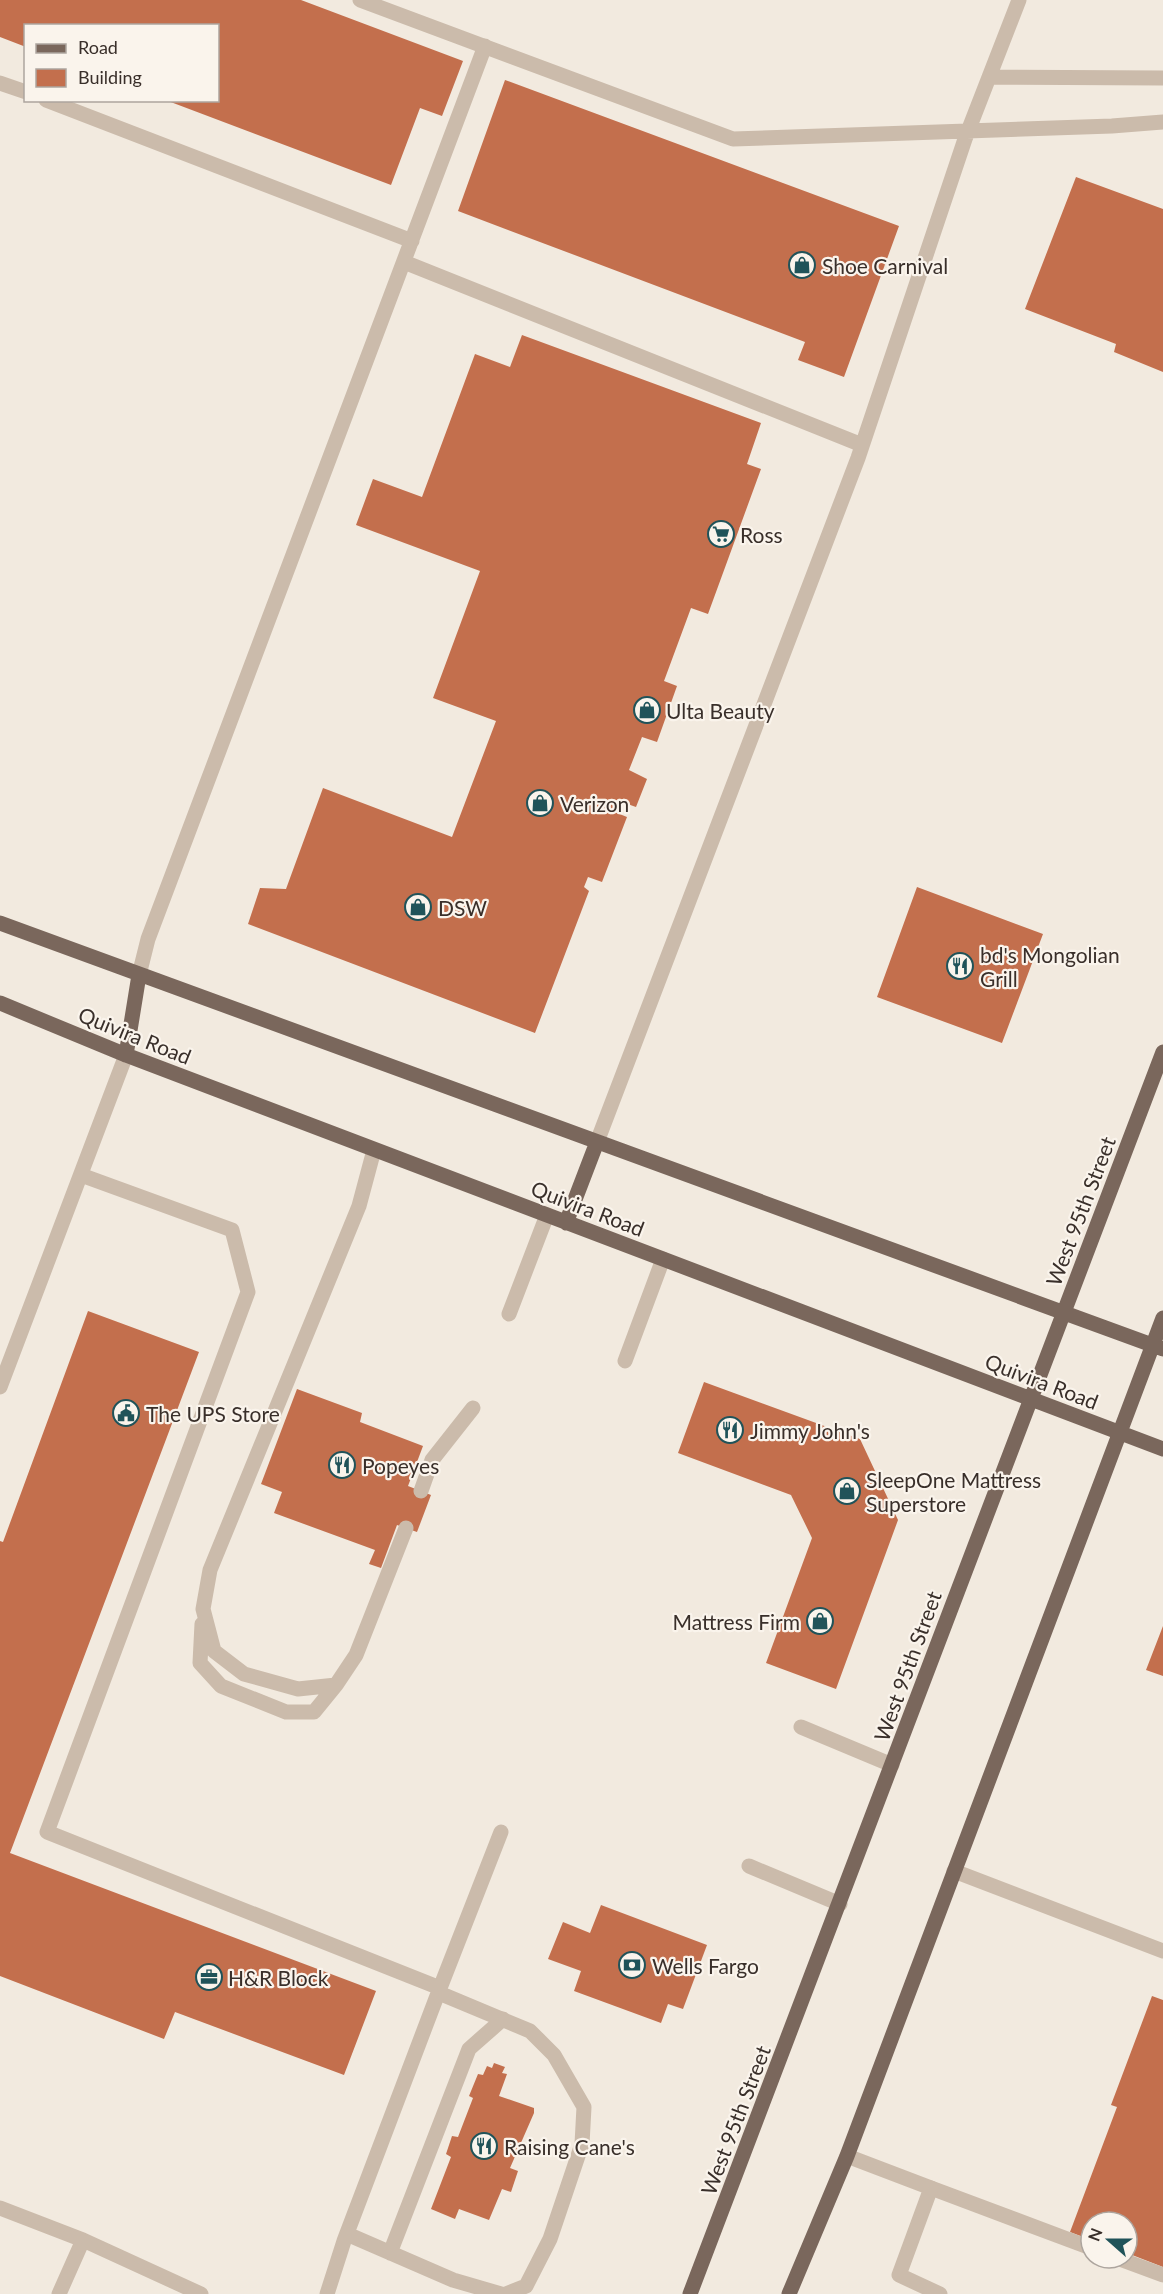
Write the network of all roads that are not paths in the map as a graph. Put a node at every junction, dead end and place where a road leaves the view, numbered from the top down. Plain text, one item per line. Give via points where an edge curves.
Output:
1 (360, 0) edge
2 (1019, 0) edge
3 (484, 46) junction
4 (989, 77) junction
5 (1163, 78) edge
6 (0, 83) edge
7 (24, 92) edge
8 (51, 102) edge
9 (1163, 122) edge
10 (969, 130) junction
11 (412, 241) junction
12 (404, 262) junction
13 (862, 445) junction
14 (0, 923) edge
15 (139, 975) junction
16 (0, 1003) edge
17 (1163, 1052) edge
18 (126, 1055) junction
19 (597, 1142) junction
20 (374, 1150) junction
21 (81, 1175) junction
22 (547, 1215) junction
23 (566, 1223) junction
24 (663, 1259) junction
25 (1065, 1312) junction
26 (509, 1314) dead end
27 (1163, 1318) edge
28 (1158, 1347) edge
29 (625, 1361) dead end
30 (0, 1387) edge
31 (1030, 1399) junction
32 (473, 1408) dead end
33 (1120, 1433) junction
34 (1163, 1449) edge
35 (421, 1491) dead end
36 (406, 1528) dead end
37 (203, 1609) junction
38 (336, 1685) junction
39 (801, 1727) dead end
40 (892, 1766) junction
41 (501, 1832) dead end
42 (749, 1866) dead end
43 (954, 1871) junction
44 (840, 1904) junction
45 (1163, 1951) edge
46 (440, 1991) junction
47 (503, 2019) junction
48 (847, 2156) junction
49 (931, 2188) junction
50 (0, 2208) edge
51 (347, 2234) junction
52 (83, 2240) junction
53 (1079, 2244) edge
54 (390, 2253) junction
55 (1139, 2266) edge
56 (1163, 2275) edge
57 (59, 2294) edge
58 (201, 2294) edge
59 (327, 2294) edge
60 (501, 2294) edge
61 (506, 2294) edge
62 (690, 2294) edge
63 (789, 2294) edge
64 (940, 2294) edge

1 - 3 street
2 - 4 street
3 - 10 street via 733,139
3 - 11 street
4 - 5 street
4 - 10 street
6 - 7 street
8 - 11 street
9 - 10 street
10 - 13 street
11 - 12 street
12 - 13 street
12 - 15 street via 148,939
13 - 19 street
14 - 15 main road
15 - 18 main road
15 - 19 main road
16 - 18 main road, Quivira Road
17 - 25 main road, West 95th Street
18 - 20 main road, Quivira Road
18 - 21 street
19 - 23 main road
19 - 25 main road
20 - 22 main road, Quivira Road
20 - 37 street via 359,1206 210,1570
21 - 30 street
21 - 46 street via 232,1230 248,1292 47,1832
22 - 23 main road, Quivira Road
22 - 26 street
23 - 24 main road, Quivira Road
24 - 29 street
24 - 31 main road, Quivira Road
25 - 28 main road
25 - 31 main road, West 95th Street
27 - 28 main road
28 - 33 main road
31 - 33 main road, Quivira Road
31 - 40 main road, West 95th Street
32 - 35 street via 432,1460
33 - 34 main road, Quivira Road
33 - 43 main road
36 - 38 street via 356,1655
37 - 38 street via 214,1651 244,1674 298,1689
37 - 38 street via 200,1663 221,1686 286,1712 314,1712
39 - 40 street
40 - 44 main road, West 95th Street
41 - 46 street
42 - 44 street
43 - 45 street
43 - 48 main road
44 - 62 main road, West 95th Street
46 - 47 street
46 - 51 street
47 - 54 street via 469,2049
47 - 61 street via 530,2031 554,2055 584,2108 582,2144 550,2239 526,2286
48 - 49 street
48 - 63 main road
49 - 53 street
49 - 64 street via 898,2275
50 - 52 street
51 - 54 street
51 - 59 street
52 - 57 street
52 - 58 street
54 - 60 street via 453,2280
55 - 56 street

